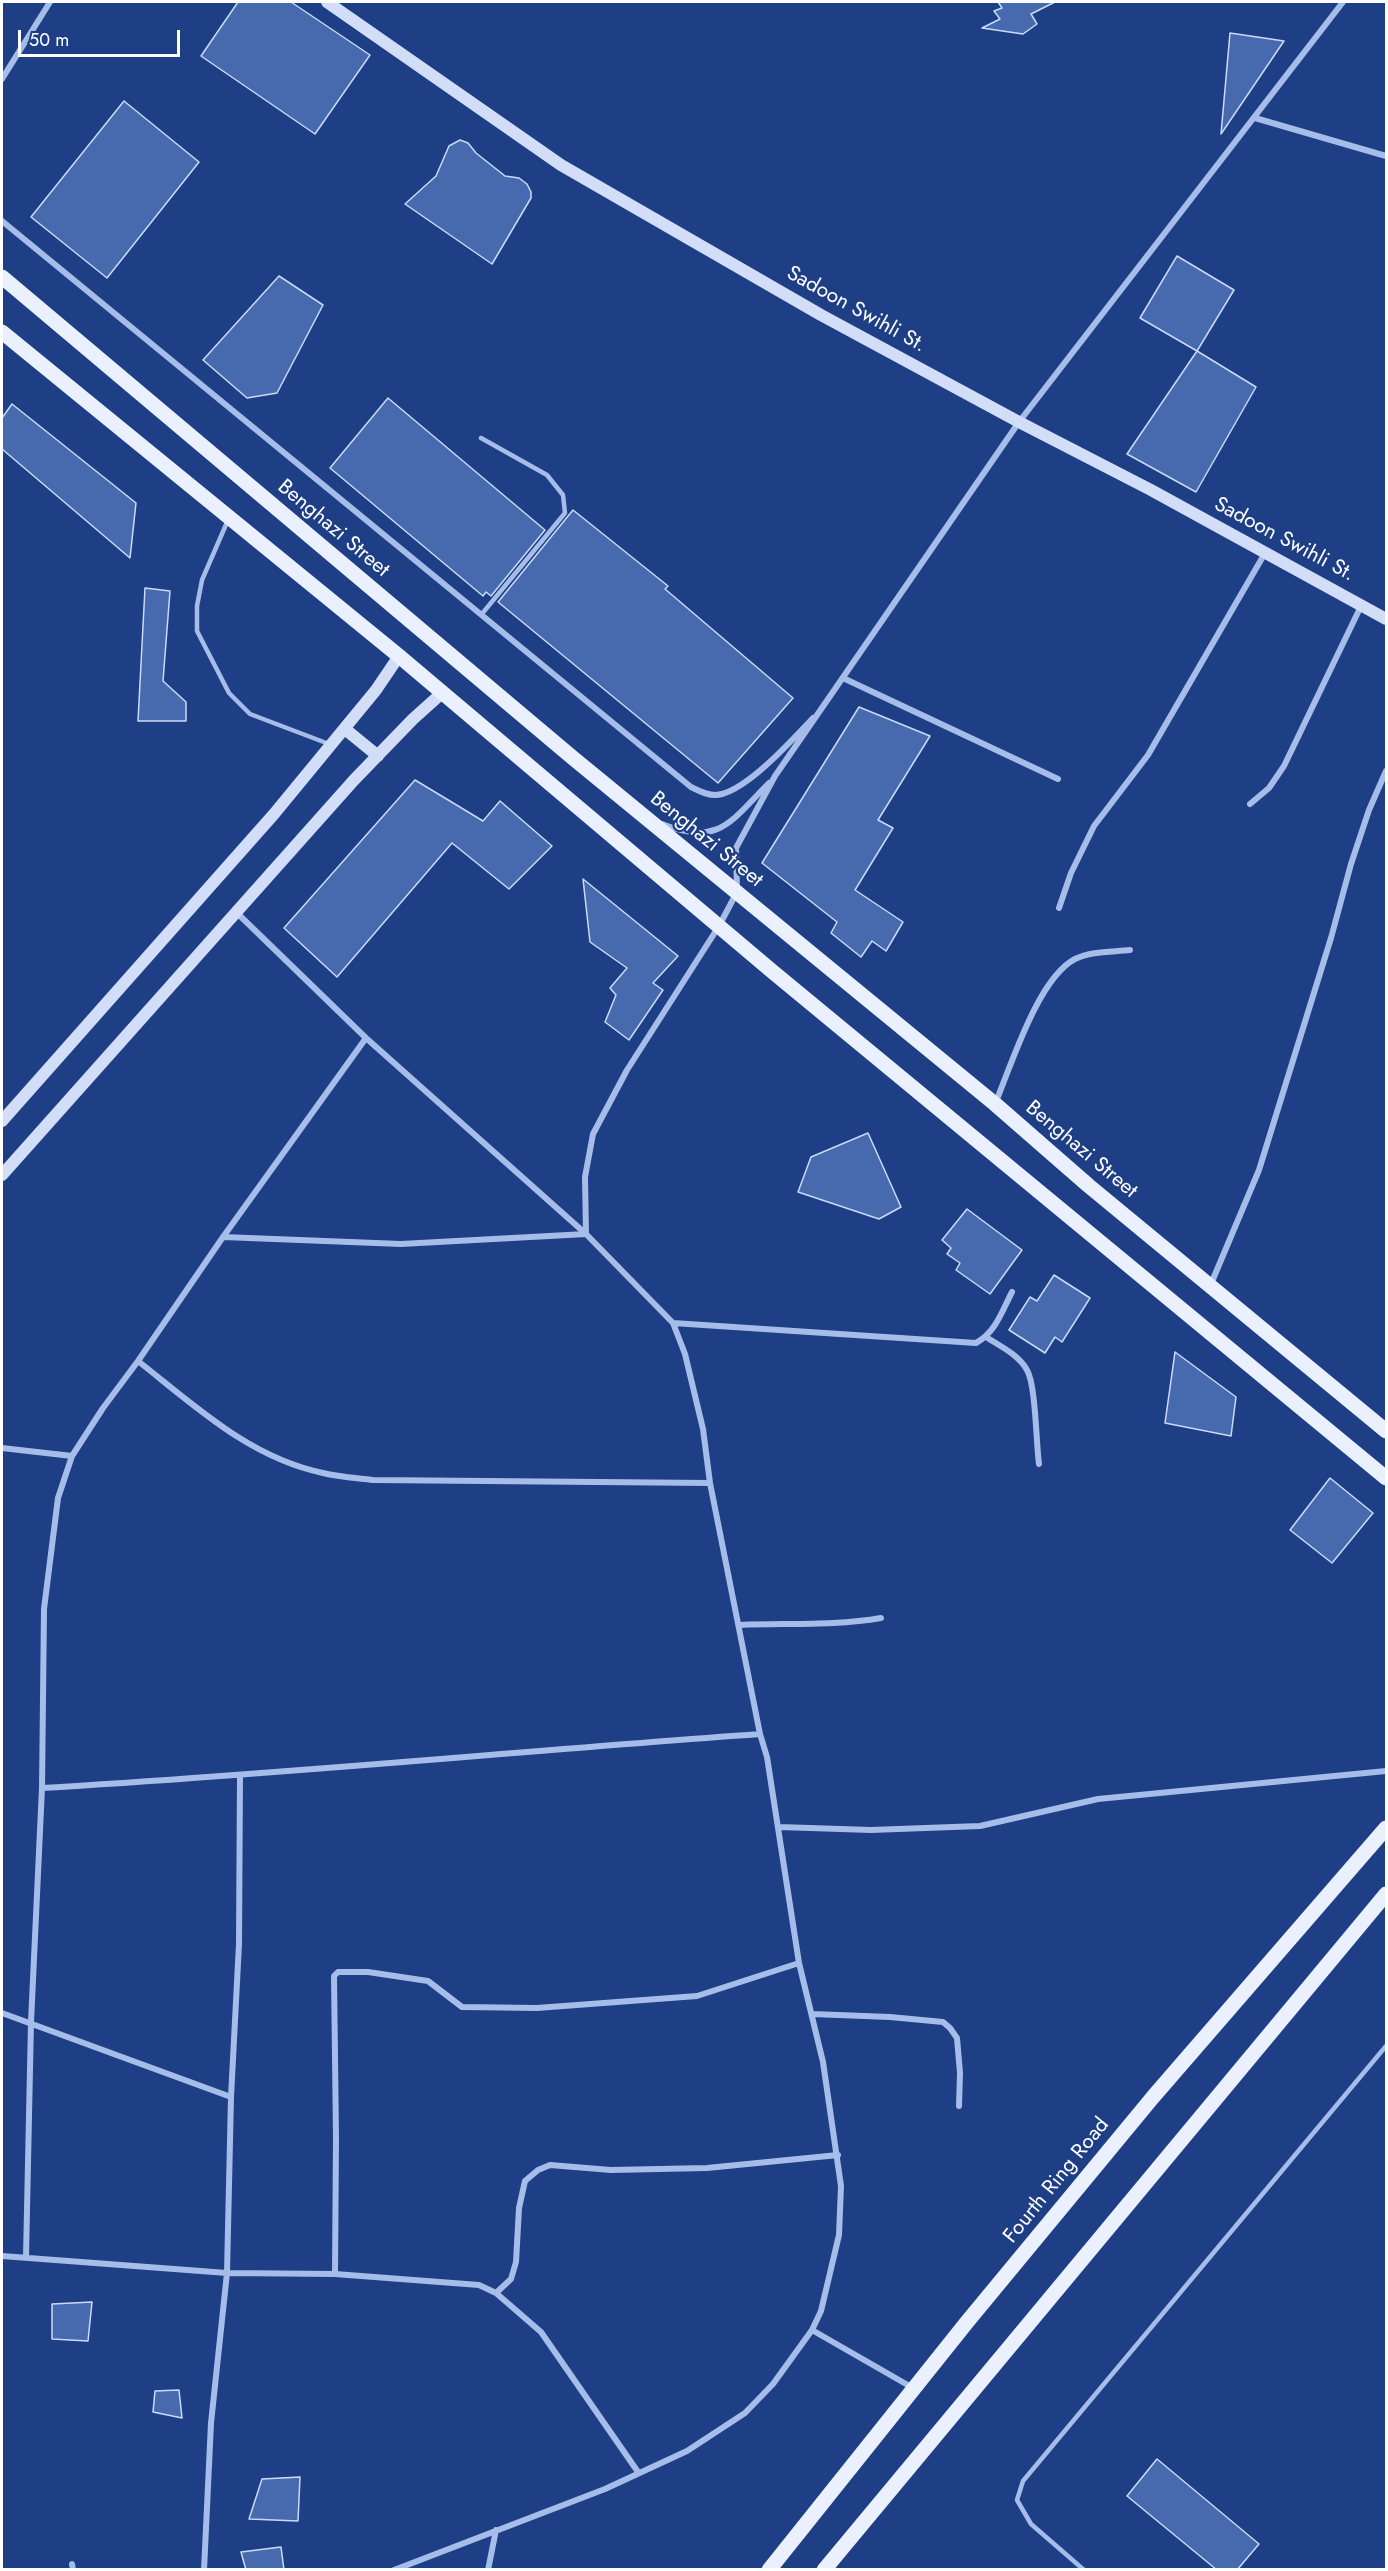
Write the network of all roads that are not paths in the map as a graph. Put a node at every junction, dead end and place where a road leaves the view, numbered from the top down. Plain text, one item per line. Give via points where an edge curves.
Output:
1 (50, 2) edge
2 (327, 2) edge
3 (1342, 2) edge
4 (2, 79) edge
5 (1255, 118) junction
6 (1386, 156) edge
7 (2, 221) edge
8 (2, 277) edge
9 (2, 332) edge
10 (1019, 422) junction
11 (480, 438) dead end
12 (229, 519) junction
13 (1265, 553) junction
14 (1362, 604) junction
15 (481, 615) junction
16 (1386, 619) edge
17 (399, 656) junction
18 (843, 678) junction
19 (442, 693) junction
20 (826, 705) junction
21 (345, 729) junction
22 (331, 745) junction
23 (378, 756) junction
24 (1386, 771) edge
25 (776, 776) junction
26 (1058, 779) dead end
27 (1250, 804) dead end
28 (644, 816) junction
29 (737, 892) junction
30 (1059, 908) dead end
31 (236, 912) junction
32 (719, 926) junction
33 (1130, 950) dead end
34 (366, 1038) junction
35 (995, 1104) junction
36 (2, 1119) edge
37 (2, 1175) edge
38 (586, 1234) junction
39 (223, 1237) junction
40 (1210, 1285) junction
41 (1012, 1292) dead end
42 (673, 1323) junction
43 (986, 1337) junction
44 (138, 1361) junction
45 (1386, 1431) edge
46 (2, 1448) edge
47 (72, 1456) junction
48 (1039, 1464) dead end
49 (1386, 1478) edge
50 (710, 1483) junction
51 (881, 1618) dead end
52 (740, 1625) junction
53 (760, 1734) junction
54 (1386, 1771) edge
55 (240, 1776) junction
56 (42, 1788) junction
57 (778, 1827) junction
58 (1386, 1828) edge
59 (1386, 1894) edge
60 (799, 1963) junction
61 (2, 2013) edge
62 (812, 2014) junction
63 (31, 2022) junction
64 (1386, 2046) edge
65 (231, 2097) junction
66 (959, 2106) dead end
67 (838, 2155) junction
68 (2, 2256) edge
69 (26, 2257) junction
70 (227, 2273) junction
71 (334, 2274) junction
72 (496, 2293) junction
73 (812, 2330) junction
74 (915, 2389) junction
75 (638, 2472) junction
76 (496, 2530) junction
77 (204, 2570) edge
78 (394, 2570) edge
79 (488, 2570) edge
80 (769, 2570) edge
81 (824, 2570) edge
82 (1084, 2570) edge

1 - 4 street
2 - 10 main road, Sadoon Swihli St. via 561,165 821,315
3 - 5 street
5 - 6 street
5 - 10 street
7 - 15 street
8 - 28 main road, Benghazi Street
9 - 12 main road
10 - 13 main road, Sadoon Swihli St.
10 - 18 street
11 - 15 lane via 547,475 563,495 565,513
12 - 17 main road
12 - 22 lane via 202,580 197,631 229,693 250,714
13 - 14 main road, Sadoon Swihli St.
13 - 30 street via 1148,755 1094,826
14 - 16 main road, Sadoon Swihli St.
14 - 27 street via 1284,766 1269,788
15 - 20 street via 702,793 723,794 742,783
17 - 19 main road
17 - 21 main road
18 - 20 street
18 - 26 street
19 - 23 main road
19 - 32 main road
20 - 25 street
21 - 22 main road
21 - 23 main road
22 - 36 main road via 221,875
23 - 31 main road
24 - 40 street via 1350,864 1259,1170
25 - 28 street via 716,831 681,831
25 - 29 street via 736,848
28 - 29 main road, Benghazi Street
29 - 32 street
29 - 35 main road, Benghazi Street
31 - 34 street
31 - 37 main road
32 - 38 street via 627,1070 593,1134 585,1177
32 - 49 main road
33 - 35 street via 1091,954 1075,959 1061,970 1031,1017
34 - 38 street
34 - 39 street
35 - 40 main road, Benghazi Street
38 - 39 street via 401,1244
38 - 42 street
39 - 44 street
40 - 45 main road, Benghazi Street
41 - 43 street
42 - 43 street via 976,1343
42 - 50 street via 685,1354 703,1429
43 - 48 street via 1027,1369
44 - 47 street
44 - 50 street via 223,1428 260,1451 322,1473 373,1480
46 - 47 street
47 - 56 street via 58,1498 44,1609
50 - 52 street
51 - 52 street via 851,1623
52 - 53 street
53 - 55 street
53 - 57 street
54 - 57 street via 1098,1799 980,1826 871,1830
55 - 56 street
55 - 65 street via 239,1944
56 - 63 street
57 - 60 street
58 - 74 main road, Fourth Ring Road via 1153,2097
59 - 81 main road
60 - 62 street
60 - 71 street via 697,1996 537,2008 462,2007 428,1981 338,1972 334,1976
61 - 63 street
62 - 66 street via 943,2022 957,2038
62 - 67 street
63 - 65 street
63 - 69 street
64 - 82 lane via 1023,2481 1017,2500 1031,2524
65 - 70 street
67 - 72 street via 707,2168 611,2170 550,2165 525,2181 516,2262 510,2279
67 - 73 street via 839,2235 829,2283
68 - 69 street
69 - 70 street
70 - 71 street
70 - 77 street via 212,2423
71 - 72 street via 479,2285
72 - 75 street via 541,2332
73 - 74 street
73 - 75 street via 773,2384 746,2413 687,2451
74 - 80 main road, Fourth Ring Road
75 - 76 street via 605,2489
76 - 78 street
76 - 79 street

